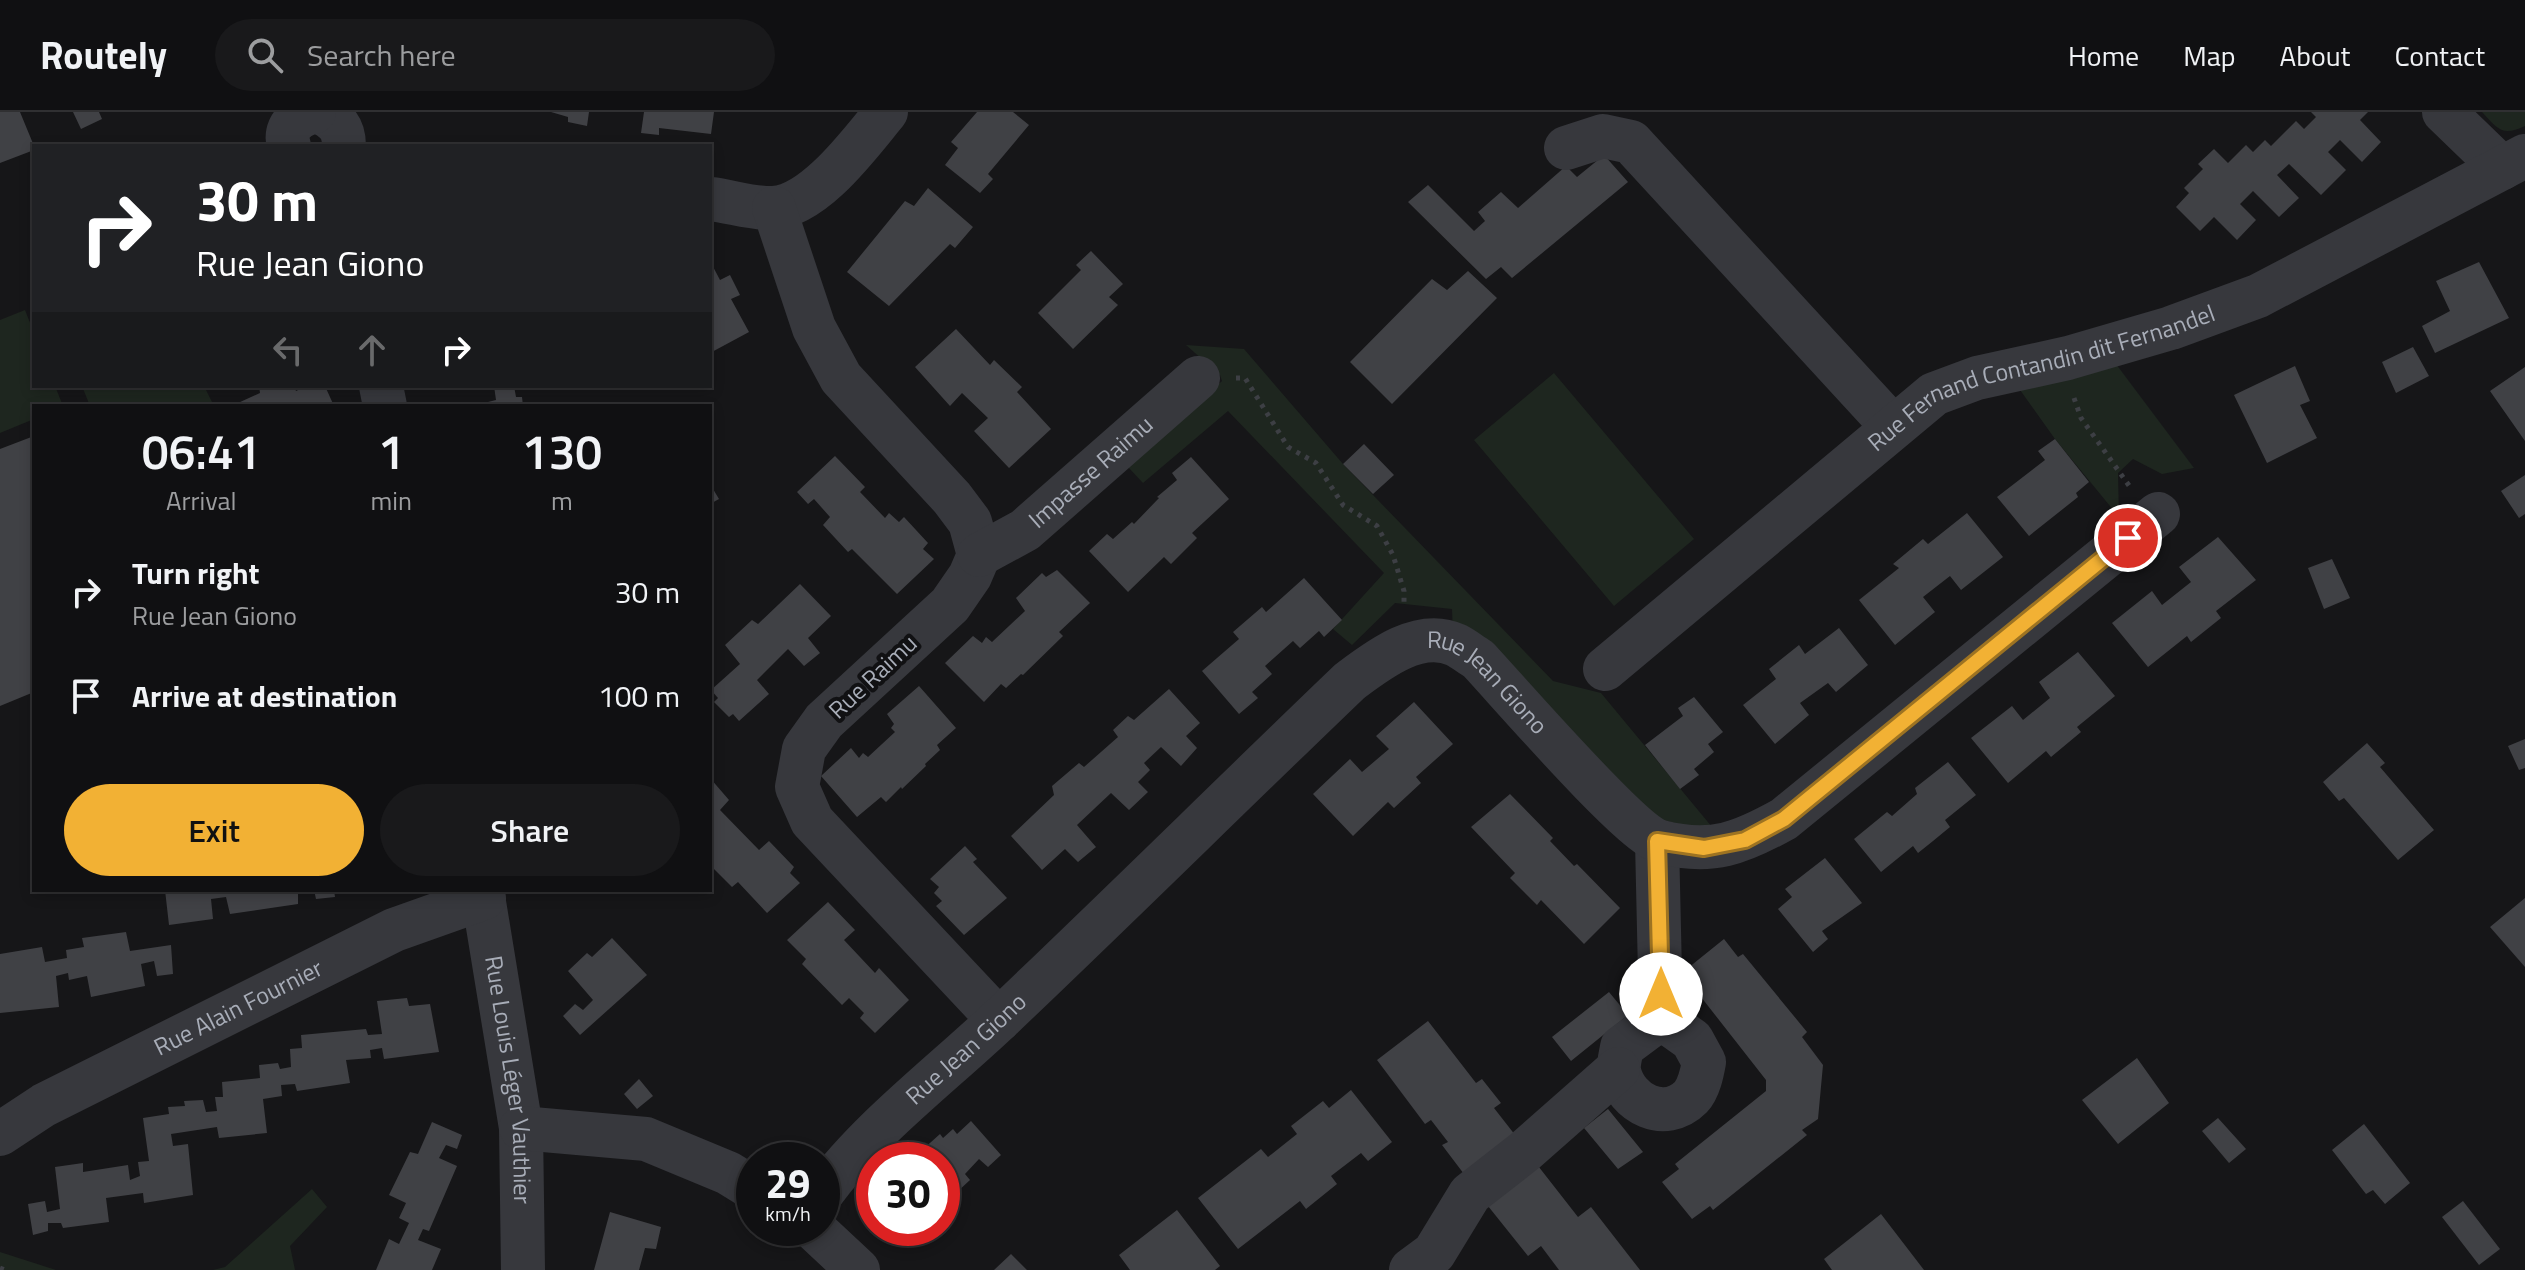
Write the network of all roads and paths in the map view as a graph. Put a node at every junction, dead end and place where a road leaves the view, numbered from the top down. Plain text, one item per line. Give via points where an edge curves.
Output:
1 (886, 112) edge
2 (2444, 112) edge
3 (303, 120) edge
4 (344, 144) edge
5 (1566, 148) dead end
6 (2514, 162) edge
7 (712, 199) edge
8 (774, 208) junction
9 (2068, 358) junction
10 (1198, 378) joint
11 (1893, 427) junction
12 (2155, 516) joint
13 (979, 555) junction
14 (1405, 647) junction
15 (1605, 669) dead end
16 (1657, 841) junction
17 (483, 894) edge
18 (1661, 1018) junction
19 (999, 1020) junction
20 (1618, 1069) junction
21 (521, 1128) junction
22 (0, 1134) edge
23 (840, 1170) edge
24 (736, 1178) edge
25 (832, 1246) edge
26 (523, 1270) edge
27 (858, 1270) edge
28 (1411, 1270) edge

1 - 8 street via 833,174 801,198
2 - 6 street
3 - 4 street via 337,121
5 - 11 street via 1603,136 1631,142
6 - 9 street, Rue Fernand Contandin dit Fernandel via 2258,296
7 - 8 street
8 - 13 street via 814,328 841,378 952,498 970,522
9 - 11 street, Rue Fernand Contandin dit Fernandel via 1977,378 1934,394
9 - 12 path via 2081,418
10 - 13 street, Impasse Raimu via 1025,530
10 - 14 path via 1245,378 1288,447 1316,463 1343,505 1377,526 1404,591
11 - 15 street, Rue Fernand Contandin dit Fernandel
12 - 16 street, Rue Jean Giono via 1784,819 1745,840 1704,848
13 - 19 street, Rue Raimu via 950,605 824,721 804,749 797,787 812,821
14 - 16 street, Rue Jean Giono via 1423,641 1454,644 1478,659 1626,817
14 - 19 street, Rue Jean Giono via 1350,681
16 - 18 street
17 - 21 street, Rue Louis Léger Vauthier
17 - 22 street, Rue Alain Fournier via 394,930 44,1105
18 - 20 street via 1622,1047
18 - 20 street via 1692,1040 1704,1062 1691,1097 1668,1110 1648,1108 1627,1092
19 - 23 street, Rue Jean Giono
20 - 28 street via 1470,1194 1434,1253
21 - 24 street via 646,1139
21 - 26 street, Rue Louis Léger Vauthier
25 - 27 street

